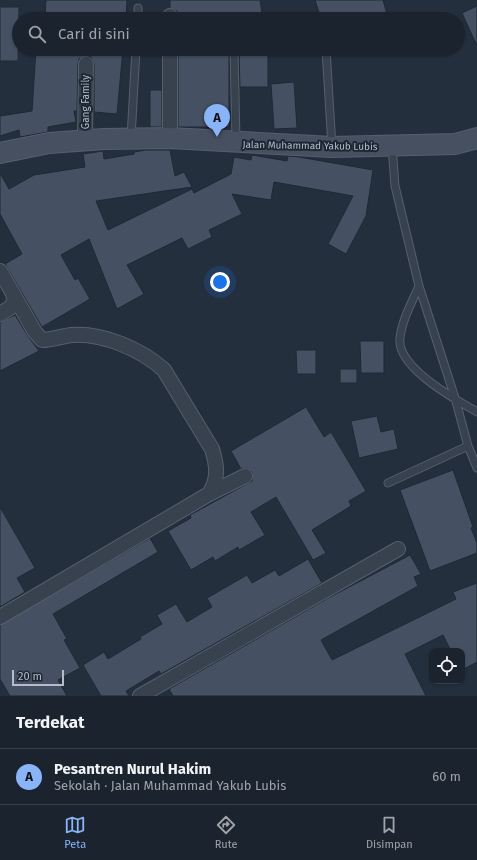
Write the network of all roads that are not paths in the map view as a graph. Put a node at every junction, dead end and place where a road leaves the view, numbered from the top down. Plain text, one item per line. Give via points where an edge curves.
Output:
1 (138, 8) dead end
2 (138, 12) edge
3 (136, 56) edge
4 (170, 56) edge
5 (234, 56) edge
6 (326, 56) edge
7 (86, 64) dead end
8 (131, 138) junction
9 (170, 138) junction
10 (477, 138) edge
11 (85, 140) junction
12 (236, 143) junction
13 (392, 146) junction
14 (332, 147) junction
15 (0, 153) edge
16 (0, 271) edge
17 (418, 286) junction
18 (14, 296) junction
19 (0, 314) edge
20 (455, 398) junction
21 (477, 412) edge
22 (468, 446) junction
23 (477, 468) edge
24 (245, 476) dead end
25 (388, 484) dead end
26 (209, 494) junction
27 (398, 549) dead end
28 (0, 618) edge
29 (140, 696) edge

1 - 2 lane
3 - 8 lane
4 - 9 street
5 - 12 lane
6 - 14 lane
7 - 11 street, Gang Family
8 - 9 main road, Jalan Muhammad Yakub Lubis
8 - 11 main road, Jalan Muhammad Yakub Lubis
9 - 12 main road, Jalan Muhammad Yakub Lubis
10 - 13 main road, Jalan Muhammad Yakub Lubis via 455,144
11 - 15 main road, Jalan Muhammad Yakub Lubis via 49,143
12 - 14 main road, Jalan Muhammad Yakub Lubis
13 - 14 main road, Jalan Muhammad Yakub Lubis
13 - 17 lane via 395,186
16 - 18 street
17 - 20 lane
17 - 20 lane via 402,326 400,347 411,365
18 - 19 street via 13,306
18 - 26 street via 42,340 71,335 100,339 139,351 164,370 212,449 216,475 215,485
20 - 21 lane
20 - 22 lane
22 - 23 lane
22 - 25 lane
24 - 26 street
26 - 28 street
27 - 29 street

